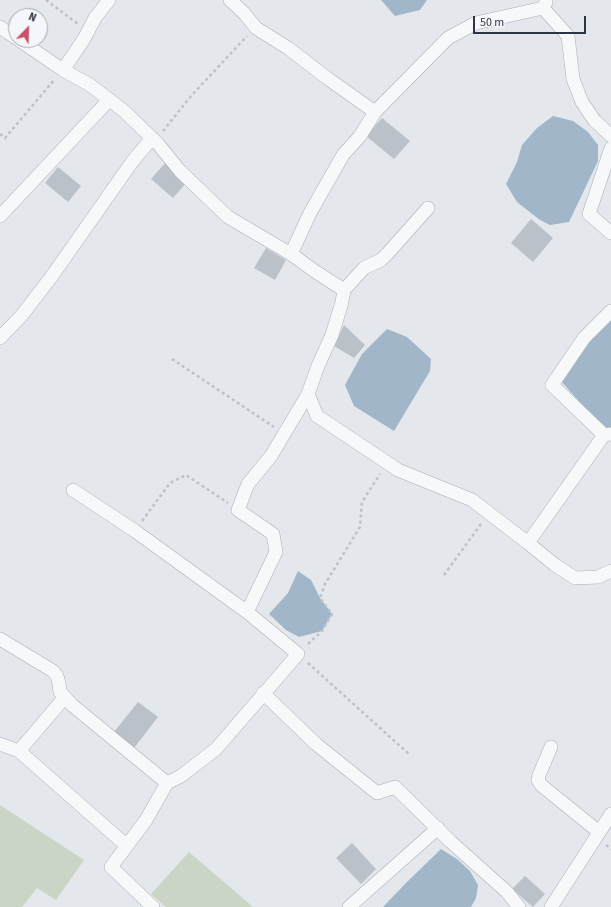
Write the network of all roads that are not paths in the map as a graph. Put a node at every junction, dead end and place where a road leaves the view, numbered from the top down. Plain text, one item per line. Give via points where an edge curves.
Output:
1 (109, 0) edge
2 (230, 0) edge
3 (545, 4) edge
4 (31, 48) edge
5 (63, 70) junction
6 (109, 100) junction
7 (375, 112) junction
8 (611, 136) edge
9 (153, 139) junction
10 (611, 148) edge
11 (428, 208) dead end
12 (0, 216) edge
13 (611, 233) edge
14 (291, 254) junction
15 (344, 290) junction
16 (611, 311) edge
17 (0, 338) edge
18 (308, 394) junction
19 (607, 435) edge
20 (73, 490) dead end
21 (528, 542) junction
22 (611, 571) edge
23 (247, 612) junction
24 (0, 639) edge
25 (263, 693) junction
26 (65, 697) junction
27 (0, 744) edge
28 (551, 747) dead end
29 (19, 751) junction
30 (166, 783) junction
31 (611, 814) edge
32 (438, 828) junction
33 (599, 832) junction
34 (127, 846) junction
35 (153, 907) edge
36 (349, 907) edge
37 (519, 907) edge
38 (551, 907) edge

1 - 5 street
2 - 7 street via 256,28 288,48
3 - 7 street via 476,23 448,38
3 - 8 street via 568,36 573,79 582,102 594,120
4 - 5 street
5 - 6 street via 90,85
6 - 9 street
6 - 12 street
7 - 14 street via 360,136 343,155 310,213
9 - 14 street via 180,171 228,217
9 - 17 street via 132,162 52,276 22,315
10 - 13 street via 589,214
11 - 15 street via 381,260 364,268
14 - 15 street
15 - 18 street via 332,335
16 - 19 street via 584,338 552,386
18 - 21 street via 317,416 398,470 472,500
18 - 23 street via 271,456 248,484 238,510 273,534 276,552
19 - 21 street
20 - 23 street via 135,531
21 - 22 street via 575,578 598,577
23 - 25 street via 298,654
24 - 26 street via 53,671 60,683 60,692
25 - 30 street via 216,749 181,776
25 - 32 street via 316,744 376,793 395,787
26 - 29 street
26 - 30 street
27 - 29 street
28 - 33 street via 538,780
29 - 34 street
30 - 34 street via 146,820
31 - 33 street
32 - 36 street
32 - 37 street via 507,892
33 - 38 street
34 - 35 street via 111,867

